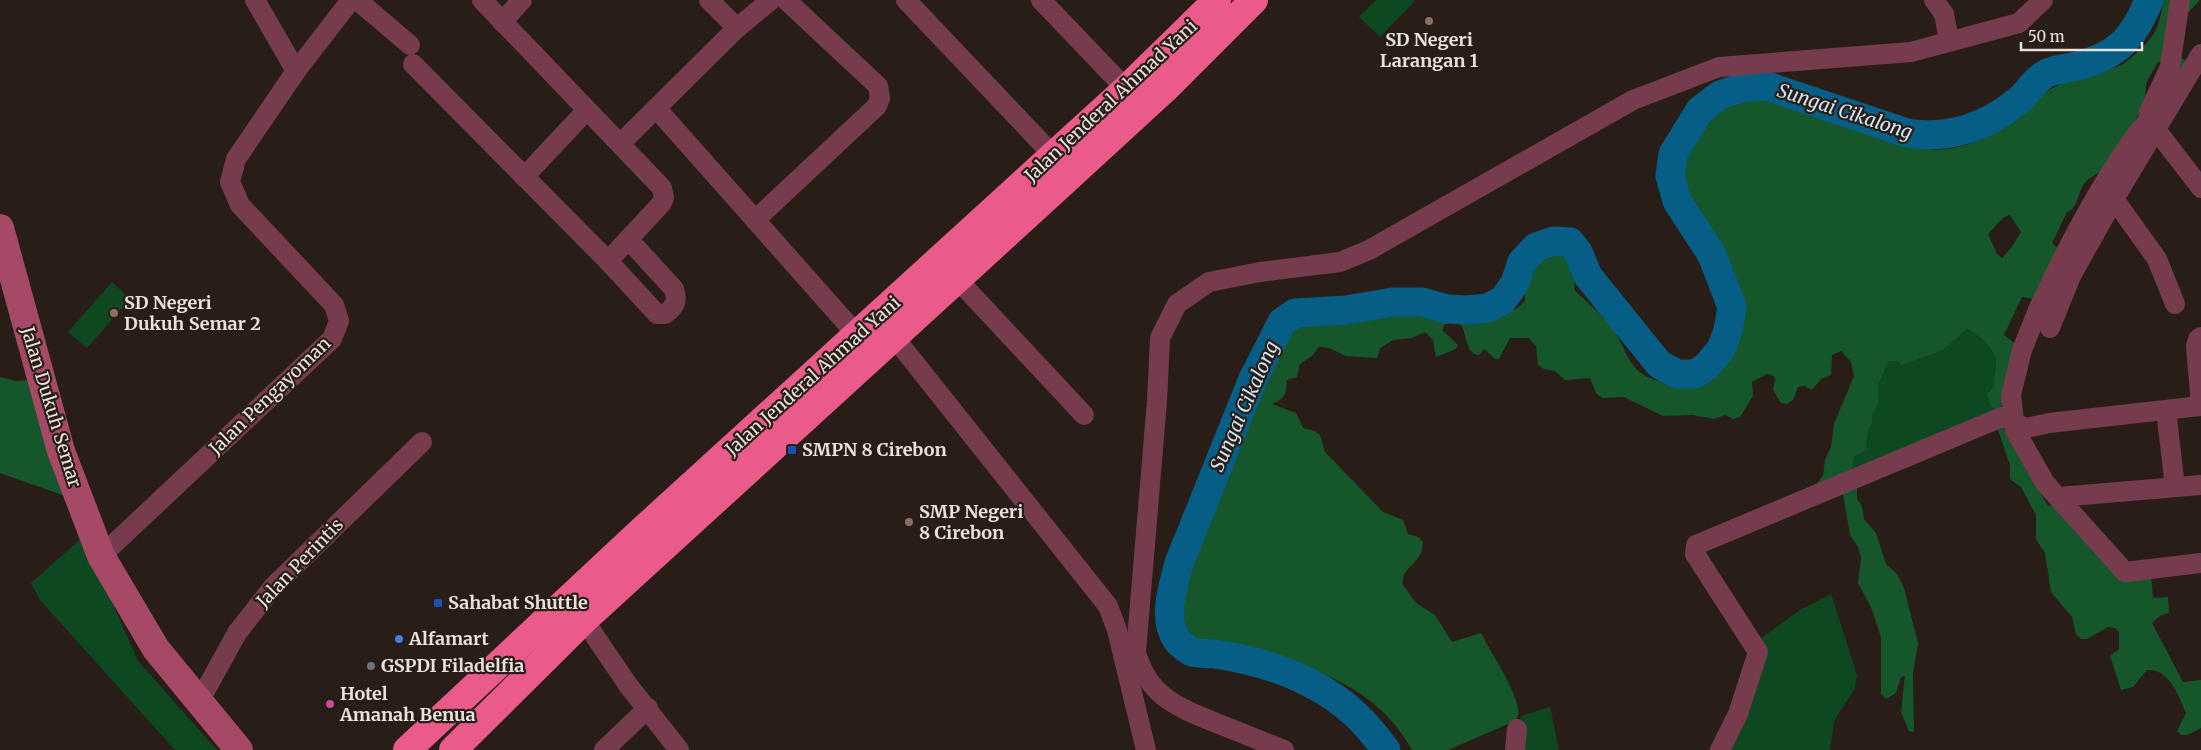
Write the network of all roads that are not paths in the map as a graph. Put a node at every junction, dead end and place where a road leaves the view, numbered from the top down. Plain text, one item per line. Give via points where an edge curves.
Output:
1 (255, 0) edge
2 (351, 0) edge
3 (357, 0) edge
4 (482, 0) edge
5 (522, 0) edge
6 (709, 0) edge
7 (771, 0) edge
8 (786, 0) edge
9 (906, 0) edge
10 (1041, 0) edge
11 (1217, 0) edge
12 (1254, 0) edge
13 (1934, 0) edge
14 (2043, 0) edge
15 (2180, 0) edge
16 (502, 22) junction
17 (737, 28) junction
18 (1949, 41) junction
19 (2201, 55) edge
20 (296, 71) junction
21 (1126, 89) junction
22 (656, 108) junction
23 (586, 111) junction
24 (2153, 125) junction
25 (621, 143) junction
26 (1054, 156) junction
27 (524, 177) junction
28 (2201, 188) edge
29 (2114, 199) junction
30 (755, 220) junction
31 (0, 228) edge
32 (628, 239) junction
33 (608, 261) junction
34 (957, 279) junction
35 (2175, 304) dead end
36 (2038, 310) junction
37 (858, 336) junction
38 (894, 336) junction
39 (2201, 336) edge
40 (2201, 406) edge
41 (2166, 410) junction
42 (1084, 415) dead end
43 (2014, 423) junction
44 (422, 442) dead end
45 (2201, 485) edge
46 (2175, 486) junction
47 (2059, 497) junction
48 (101, 556) junction
49 (2201, 562) edge
50 (584, 620) junction
51 (200, 700) junction
52 (648, 708) junction
53 (1517, 729) dead end
54 (239, 750) edge
55 (407, 750) edge
56 (453, 750) edge
57 (604, 750) edge
58 (678, 750) edge
59 (1146, 750) edge
60 (1284, 750) edge
61 (1515, 750) edge
62 (1720, 750) edge

1 - 20 street
2 - 20 street, Jalan Pengayoman
3 - 27 street
4 - 16 street
5 - 16 street
6 - 17 street
7 - 17 street
8 - 30 street via 878,86 880,98 877,106
9 - 26 street
10 - 21 street
11 - 21 highway, Jalan Jenderal Ahmad Yani
12 - 34 highway, Jalan Jenderal Ahmad Yani via 1165,89
13 - 18 street via 1944,14
14 - 18 street via 2019,23
15 - 24 street via 2170,67 2148,112
16 - 23 street
17 - 22 street
18 - 60 street via 1911,52 1869,57 1719,67 1668,84 1633,100 1369,250 1340,262 1209,282 1177,304 1160,338 1136,652 1140,669 1156,690 1176,706
19 - 24 street via 2172,104
20 - 48 street, Jalan Pengayoman via 236,159 230,182 240,205 334,305 338,321 332,339
21 - 26 highway, Jalan Jenderal Ahmad Yani
22 - 25 street
22 - 30 street
23 - 25 street
23 - 27 street
24 - 28 street
24 - 29 street
24 - 36 street via 2139,129 2099,190
25 - 32 street via 662,188 664,198
26 - 37 highway, Jalan Jenderal Ahmad Yani
27 - 33 street
29 - 35 street via 2157,259
29 - 36 street via 2071,276 2050,328
30 - 37 street
31 - 48 street, Jalan Dukuh Semar via 61,451
32 - 33 street
32 - 33 street via 674,289 677,297 674,308 666,314 657,314
34 - 38 highway, Jalan Jenderal Ahmad Yani
34 - 42 street
36 - 43 street via 2022,350 2011,395
37 - 55 highway, Jalan Jenderal Ahmad Yani
38 - 50 highway, Jalan Jenderal Ahmad Yani
38 - 59 street via 1108,606 1118,630
39 - 40 street via 2196,346
40 - 41 street
41 - 43 street via 2026,428
41 - 46 street
43 - 47 street via 2021,444 2045,483
43 - 62 street via 2002,417 1696,545 1695,554 1758,652 1738,714
44 - 51 street, Jalan Perintis via 272,587 237,632
45 - 46 street
46 - 47 street
47 - 49 street via 2125,572
48 - 51 street, Jalan Dukuh Semar via 156,649
50 - 52 street via 628,685
50 - 56 highway, Jalan Jenderal Ahmad Yani
51 - 54 street, Jalan Dukuh Semar
52 - 57 street
52 - 58 street
53 - 61 street

